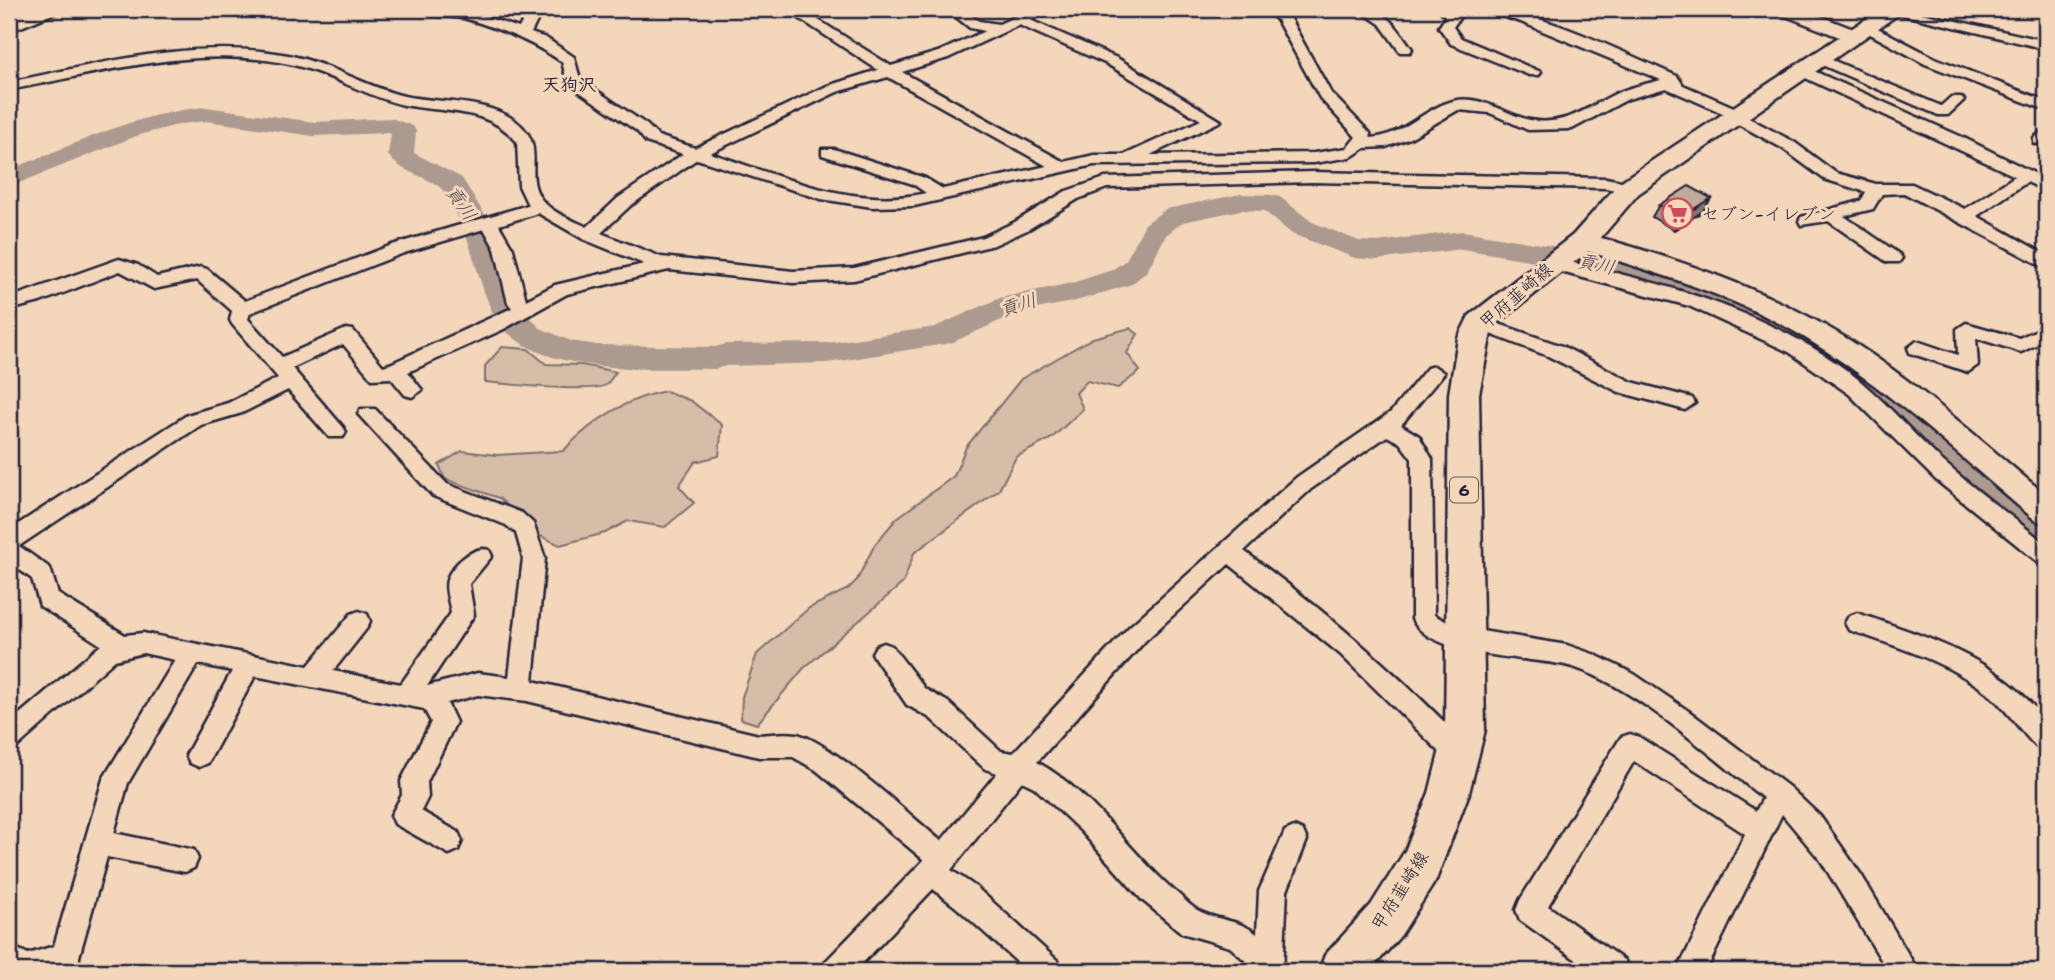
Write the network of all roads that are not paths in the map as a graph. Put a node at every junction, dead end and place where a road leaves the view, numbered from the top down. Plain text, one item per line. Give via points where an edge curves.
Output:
1 (48, 9) edge
2 (427, 9) edge
3 (536, 9) edge
4 (792, 9) edge
5 (953, 9) edge
6 (1043, 9) edge
7 (1272, 9) edge
8 (1364, 9) edge
9 (1446, 9) edge
10 (1486, 9) edge
11 (1785, 9) edge
12 (1891, 9) edge
13 (451, 11) edge
14 (1016, 19) junction
15 (9, 26) edge
16 (997, 28) junction
17 (1861, 31) junction
18 (524, 33) junction
19 (2046, 44) edge
20 (1405, 49) dead end
21 (1811, 65) junction
22 (889, 71) junction
23 (1534, 72) dead end
24 (1677, 85) junction
25 (9, 86) edge
26 (1955, 100) dead end
27 (2046, 106) edge
28 (1736, 115) junction
29 (1356, 148) junction
30 (698, 152) junction
31 (828, 152) dead end
32 (1119, 162) junction
33 (1059, 166) junction
34 (2028, 175) junction
35 (1322, 178) junction
36 (2046, 186) edge
37 (1629, 188) junction
38 (1875, 189) junction
39 (940, 195) junction
40 (540, 207) junction
41 (1829, 214) junction
42 (1965, 217) junction
43 (487, 221) junction
44 (1807, 221) dead end
45 (589, 234) junction
46 (1582, 241) junction
47 (1893, 258) dead end
48 (2046, 262) edge
49 (670, 264) junction
50 (1552, 264) junction
51 (9, 304) edge
52 (242, 309) junction
53 (523, 310) junction
54 (1479, 323) junction
55 (2046, 332) edge
56 (1917, 348) dead end
57 (395, 370) junction
58 (285, 373) junction
59 (1434, 373) dead end
60 (412, 390) dead end
61 (1685, 403) dead end
62 (368, 414) dead end
63 (1384, 428) junction
64 (336, 432) dead end
65 (2046, 512) edge
66 (9, 541) edge
67 (9, 550) edge
68 (1227, 550) junction
69 (481, 556) dead end
70 (2046, 556) edge
71 (359, 621) dead end
72 (1857, 622) dead end
73 (1467, 638) junction
74 (122, 646) junction
75 (192, 653) junction
76 (884, 653) dead end
77 (249, 664) junction
78 (313, 677) junction
79 (520, 690) junction
80 (419, 696) junction
81 (9, 738) edge
82 (2046, 741) edge
83 (1459, 754) junction
84 (199, 755) dead end
85 (1019, 766) junction
86 (1778, 795) junction
87 (1761, 830) junction
88 (1294, 840) dead end
89 (449, 841) dead end
90 (99, 843) junction
91 (185, 859) dead end
92 (937, 865) junction
93 (9, 959) edge
94 (65, 964) edge
95 (1270, 966) edge
96 (836, 971) edge
97 (1048, 971) edge
98 (1341, 971) edge
99 (1615, 971) edge
100 (1691, 971) edge
101 (1904, 971) edge

1 - 15 street
2 - 13 street
3 - 18 street
4 - 22 street
5 - 16 street via 975,25
6 - 14 street
7 - 29 street via 1283,18 1325,96 1364,136
8 - 20 street via 1385,21
9 - 23 street via 1453,16 1446,27 1456,41
10 - 24 street via 1526,19
11 - 17 street
12 - 17 main road, 甲府韮崎線
12 - 19 street
13 - 18 street
14 - 16 street
14 - 32 street via 1112,61 1213,121
16 - 22 street via 943,55
17 - 21 main road, 甲府韮崎線
17 - 27 street
18 - 30 street via 560,52 569,60 573,81 652,139
21 - 26 street via 1943,112
21 - 28 main road, 甲府韮崎線
21 - 34 street
22 - 30 street via 832,89
22 - 33 street
24 - 28 street
24 - 29 street via 1667,83 1623,96 1572,124 1528,125 1493,109 1457,105 1404,135
25 - 40 street via 158,59 241,53 292,60 393,97 470,109 506,123 525,141 527,186
28 - 37 main road, 甲府韮崎線
28 - 38 street via 1830,176
29 - 32 street via 1314,158
29 - 35 street
30 - 39 street via 848,200 914,201
30 - 45 street via 654,179
31 - 39 street via 919,181
32 - 33 street via 1094,160
33 - 39 street
34 - 36 street
34 - 42 street
35 - 37 street via 1606,183
35 - 49 street via 1105,183 1072,195 988,241 854,274 793,277
37 - 46 main road, 甲府韮崎線
38 - 41 street via 1867,205
38 - 42 street via 1906,188
40 - 43 street
40 - 45 street
41 - 44 street
41 - 47 street
42 - 48 street
43 - 52 street via 398,249
43 - 53 street via 504,249 517,303
45 - 49 street via 631,254
46 - 50 main road, 甲府韮崎線
46 - 65 street via 1716,284 1805,326 1875,370
49 - 53 street via 561,289
50 - 54 main road, 甲府韮崎線
50 - 70 street via 1688,297 1801,351 1855,389 1931,464
51 - 52 street via 119,265 154,282 201,273
52 - 58 street via 239,320
53 - 57 street via 495,327
54 - 61 street via 1555,351 1626,387
54 - 73 main road, 甲府韮崎線 / 6 via 1464,394
55 - 56 street via 2021,345 1966,329 1968,365
57 - 58 street via 379,374 346,335
57 - 60 street
58 - 64 street
58 - 66 street via 235,408 194,420
59 - 63 street
62 - 79 street via 440,491 513,519 525,530 534,558
63 - 68 street via 1304,483
63 - 73 street via 1401,432 1415,443 1422,459 1423,619 1433,629
67 - 74 street via 42,574 48,599
68 - 83 street via 1295,601 1421,713
68 - 85 street via 1137,634
69 - 80 street via 457,582 463,615
71 - 78 street
72 - 82 street via 1920,645 1997,686 2018,704
73 - 83 main road, 甲府韮崎線 / 6 via 1465,730
73 - 86 street via 1586,661 1689,726
74 - 75 street via 143,643
74 - 81 street via 98,660
75 - 77 street
75 - 90 street via 116,779
76 - 85 street via 916,697 939,710 994,761
77 - 78 street
77 - 84 street
78 - 80 street
79 - 80 street via 478,684
79 - 92 street via 759,746 796,745 825,762
80 - 89 street via 444,722 414,781 415,797 404,815
83 - 98 main road, 甲府韮崎線 / 6 via 1421,865 1386,920
85 - 92 street
85 - 95 street via 1043,779 1152,890 1192,923 1237,935
86 - 87 street
86 - 101 street via 1819,835
87 - 99 street via 1630,745 1530,910
87 - 100 street
88 - 95 street via 1273,891
90 - 91 street
90 - 94 street
92 - 96 street
92 - 97 street
93 - 94 street via 26,969

